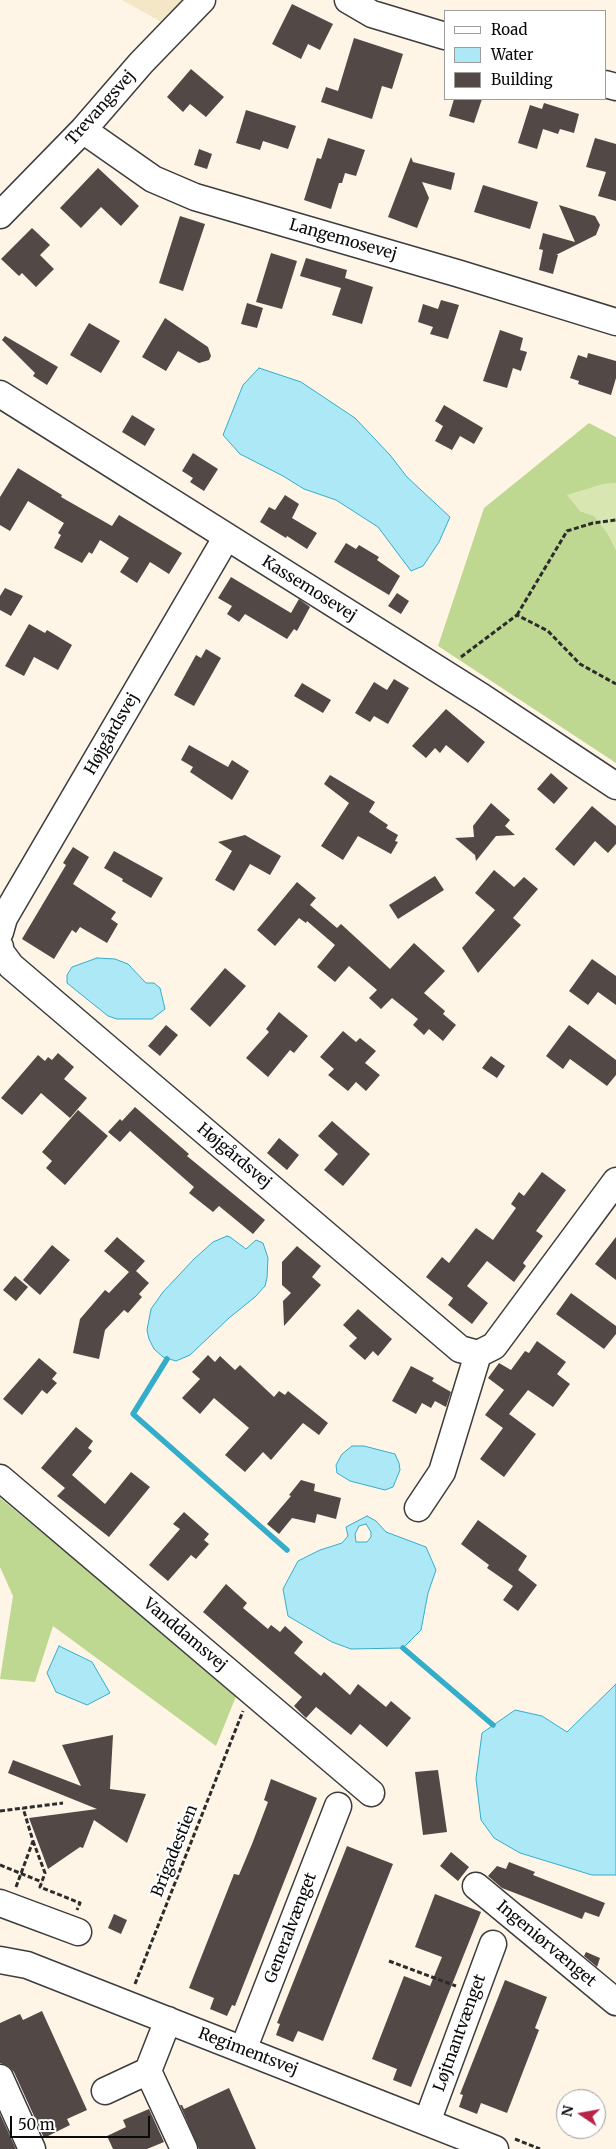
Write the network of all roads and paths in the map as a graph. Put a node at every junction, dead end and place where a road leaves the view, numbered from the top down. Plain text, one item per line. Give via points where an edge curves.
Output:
1 (202, 0) edge
2 (348, 0) edge
3 (444, 36) edge
4 (82, 130) junction
5 (0, 216) edge
6 (616, 322) edge
7 (0, 394) edge
8 (616, 520) edge
9 (226, 538) junction
10 (517, 615) junction
11 (440, 671) junction
12 (616, 684) edge
13 (616, 786) edge
14 (0, 932) edge
15 (0, 947) edge
16 (616, 1181) edge
17 (478, 1354) junction
18 (0, 1478) edge
19 (418, 1508) dead end
20 (251, 1692) junction
21 (371, 1793) dead end
22 (64, 1803) dead end
23 (338, 1806) dead end
24 (23, 1808) junction
25 (0, 1811) edge
26 (0, 1866) edge
27 (21, 1874) junction
28 (42, 1882) dead end
29 (476, 1886) dead end
30 (4, 1905) edge
31 (78, 1932) dead end
32 (493, 1944) dead end
33 (0, 1960) edge
34 (389, 1961) dead end
35 (474, 1993) junction
36 (616, 2002) edge
37 (126, 2004) junction
38 (168, 2020) junction
39 (243, 2050) junction
40 (148, 2071) junction
41 (0, 2078) edge
42 (105, 2092) dead end
43 (427, 2122) junction
44 (41, 2148) edge
45 (184, 2149) edge
46 (495, 2149) edge

1 - 4 street, Trevangsvej
2 - 3 street via 372,14
4 - 5 street, Trevangsvej
4 - 6 street, Langemosevej via 153,179 195,197
7 - 9 street, Kassemosevej
8 - 10 path via 567,531
9 - 11 street, Kassemosevej
9 - 14 street, Højgårdsvej via 4,918
10 - 11 path
10 - 12 path via 548,631 580,664
11 - 13 street, Kassemosevej
15 - 17 street, Højgårdsvej via 11,966 178,1109 460,1349
16 - 17 street via 494,1346
17 - 19 street via 442,1472
18 - 20 street, Vanddamsvej
20 - 21 street, Vanddamsvej
20 - 37 path, Brigadestien
22 - 24 path
23 - 39 street, Generalvænget
24 - 25 path
24 - 27 path via 33,1842
26 - 27 path
27 - 28 path
27 - 30 path
29 - 36 street, Ingeniørvænget
30 - 31 street
32 - 35 street, Løjtnantvænget
33 - 37 street, Regimentsvej via 27,1965
34 - 35 path
35 - 43 street, Løjtnantvænget
37 - 38 street, Regimentsvej
38 - 39 street, Regimentsvej
38 - 40 street
39 - 43 street, Regimentsvej
40 - 42 street
40 - 45 street
41 - 44 street
43 - 46 street, Regimentsvej

